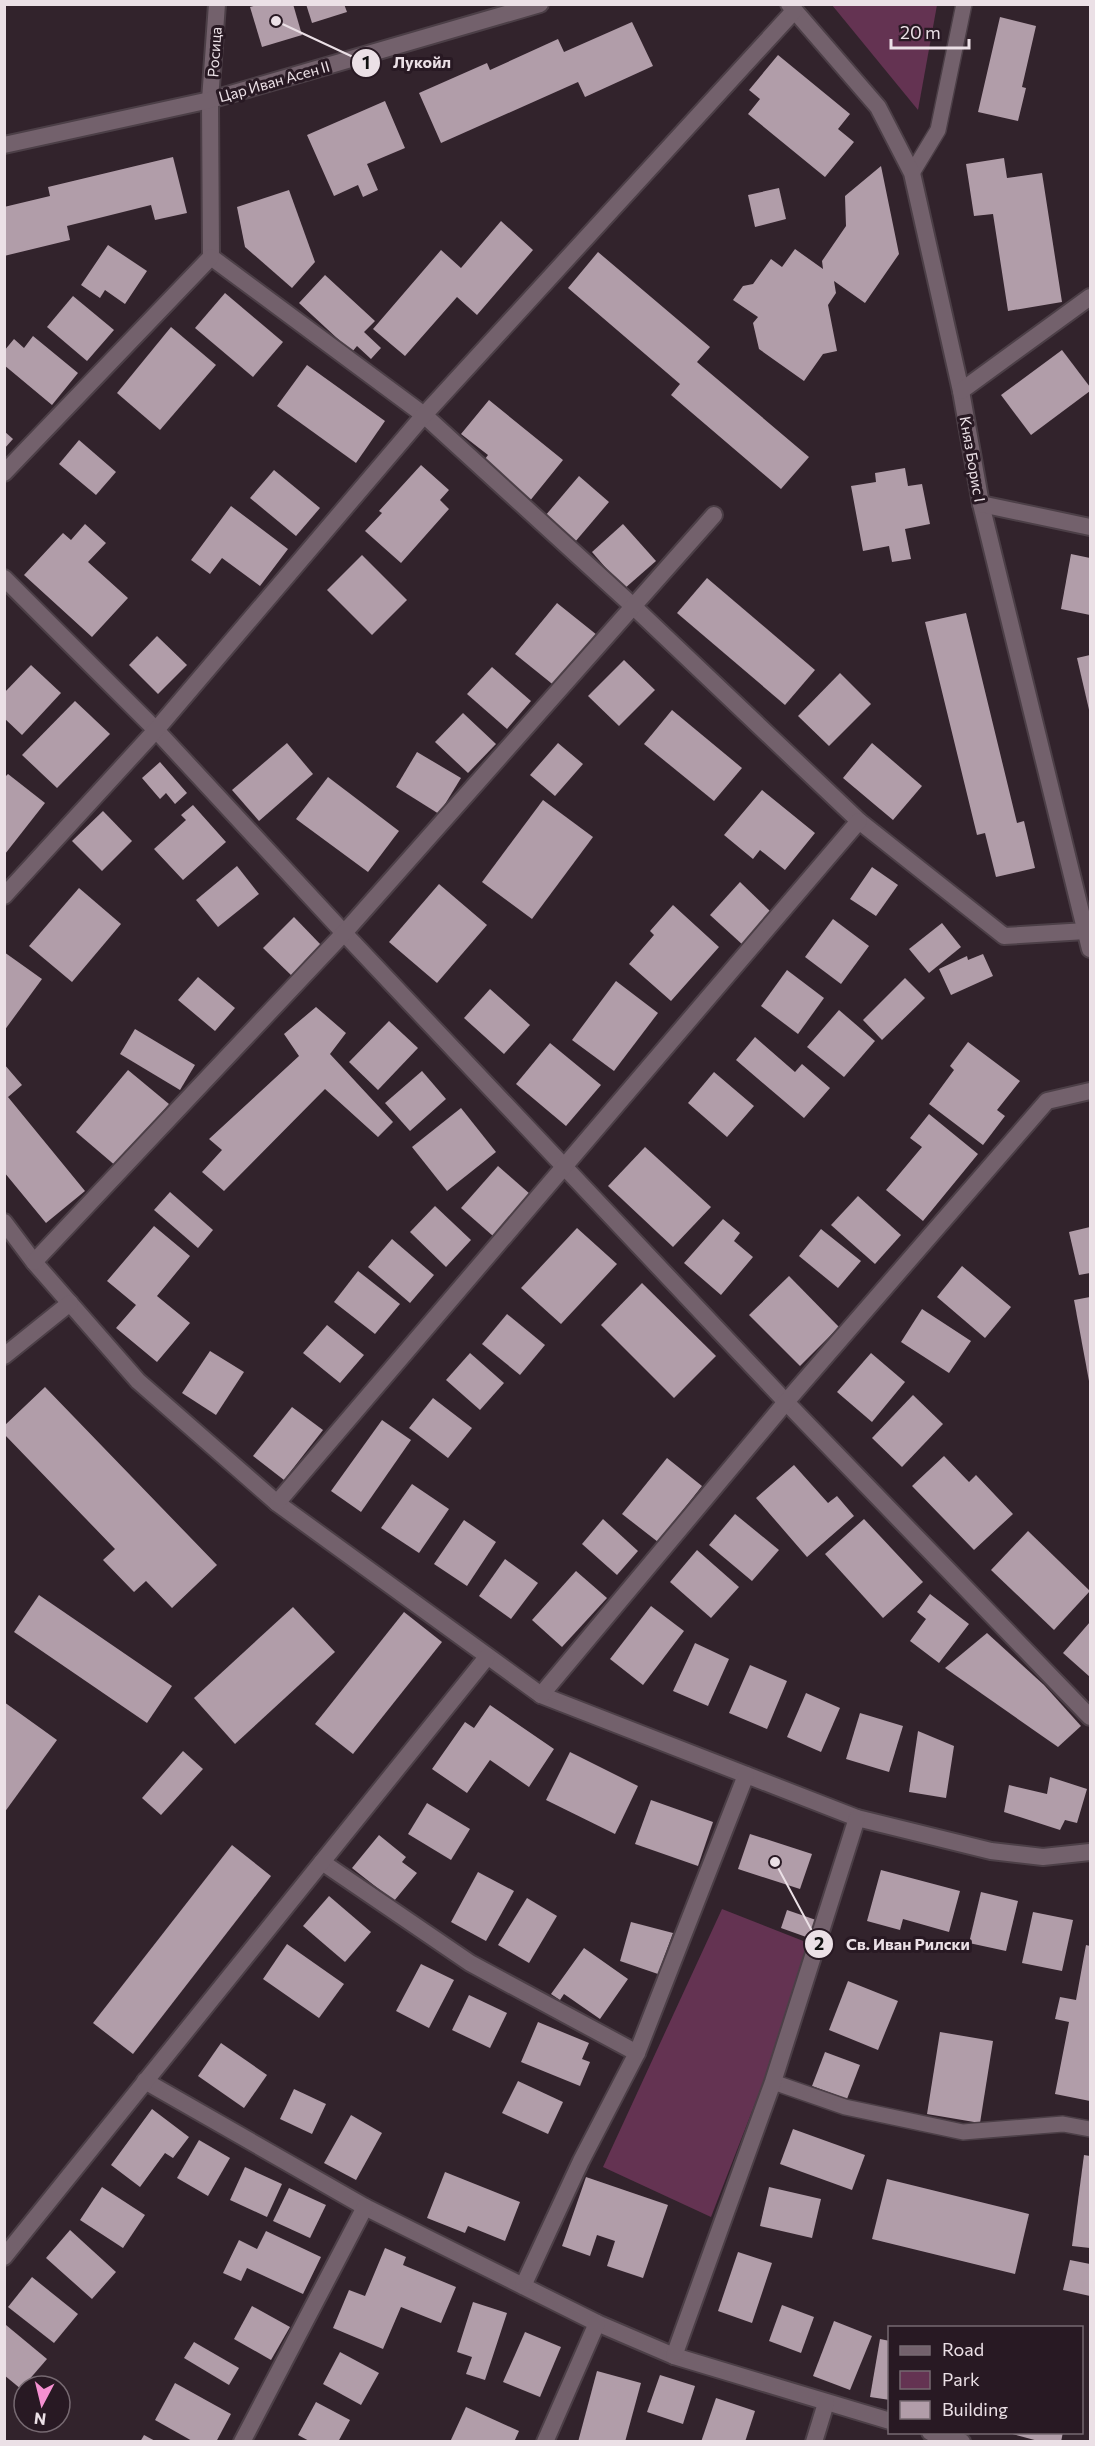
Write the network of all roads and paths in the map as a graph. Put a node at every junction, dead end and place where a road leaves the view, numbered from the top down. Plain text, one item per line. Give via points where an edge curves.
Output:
1 (217, 4) edge
2 (540, 4) edge
3 (964, 4) edge
4 (791, 8) edge
5 (210, 100) junction
6 (4, 146) edge
7 (912, 173) junction
8 (211, 257) junction
9 (1090, 297) edge
10 (961, 391) junction
11 (424, 415) junction
12 (4, 473) edge
13 (981, 504) junction
14 (714, 515) dead end
15 (1090, 526) edge
16 (4, 578) edge
17 (634, 607) junction
18 (156, 729) junction
19 (859, 822) junction
20 (4, 896) edge
21 (1086, 932) junction
22 (344, 933) junction
23 (1090, 949) edge
24 (1090, 1091) edge
25 (566, 1167) junction
26 (4, 1222) edge
27 (34, 1262) junction
28 (70, 1303) junction
29 (4, 1356) edge
30 (786, 1402) junction
31 (278, 1503) junction
32 (487, 1657) junction
33 (542, 1695) junction
34 (1090, 1717) edge
35 (746, 1775) junction
36 (857, 1818) junction
37 (1090, 1852) edge
38 (322, 1862) junction
39 (637, 2053) junction
40 (145, 2081) junction
41 (773, 2082) junction
42 (1090, 2129) edge
43 (365, 2207) junction
44 (4, 2257) edge
45 (523, 2286) junction
46 (597, 2323) junction
47 (674, 2356) junction
48 (826, 2403) junction
49 (888, 2420) edge
50 (934, 2434) edge
51 (242, 2442) edge
52 (545, 2442) edge
53 (814, 2442) edge
54 (962, 2442) edge

1 - 5 street, Росица
2 - 5 street, Цар Иван Асен II
3 - 7 lane via 938,130
4 - 7 street, Княз Борис I via 878,106
4 - 11 street
5 - 6 street, Цар Иван Асен II
5 - 8 street, Росица
7 - 10 street, Княз Борис I
8 - 11 street
8 - 12 street
9 - 10 street
10 - 13 street, Княз Борис I
11 - 17 street
11 - 18 street
13 - 15 street
13 - 21 street, Княз Борис I
14 - 17 street
16 - 18 street
17 - 19 street
17 - 22 street
18 - 20 street
18 - 22 street
19 - 21 street via 1004,936
19 - 25 street
21 - 23 street, Княз Борис I
22 - 25 street
22 - 27 street
24 - 30 street via 1047,1101
25 - 30 street
25 - 31 street
26 - 27 street
27 - 28 street
28 - 29 street
28 - 31 street via 138,1381
30 - 33 street
30 - 34 street
31 - 32 street
32 - 33 street
32 - 38 street
33 - 35 street
35 - 36 street
35 - 39 street
36 - 37 street via 992,1851 1043,1857
36 - 41 street
38 - 39 street via 470,1964
38 - 40 street
39 - 45 street
40 - 43 street
40 - 44 street
41 - 42 lane via 845,2107 963,2132 1063,2124
41 - 47 street
43 - 45 street
43 - 51 street
45 - 46 street
46 - 47 street
46 - 52 street
47 - 48 street
48 - 49 street
48 - 53 street
50 - 54 street

